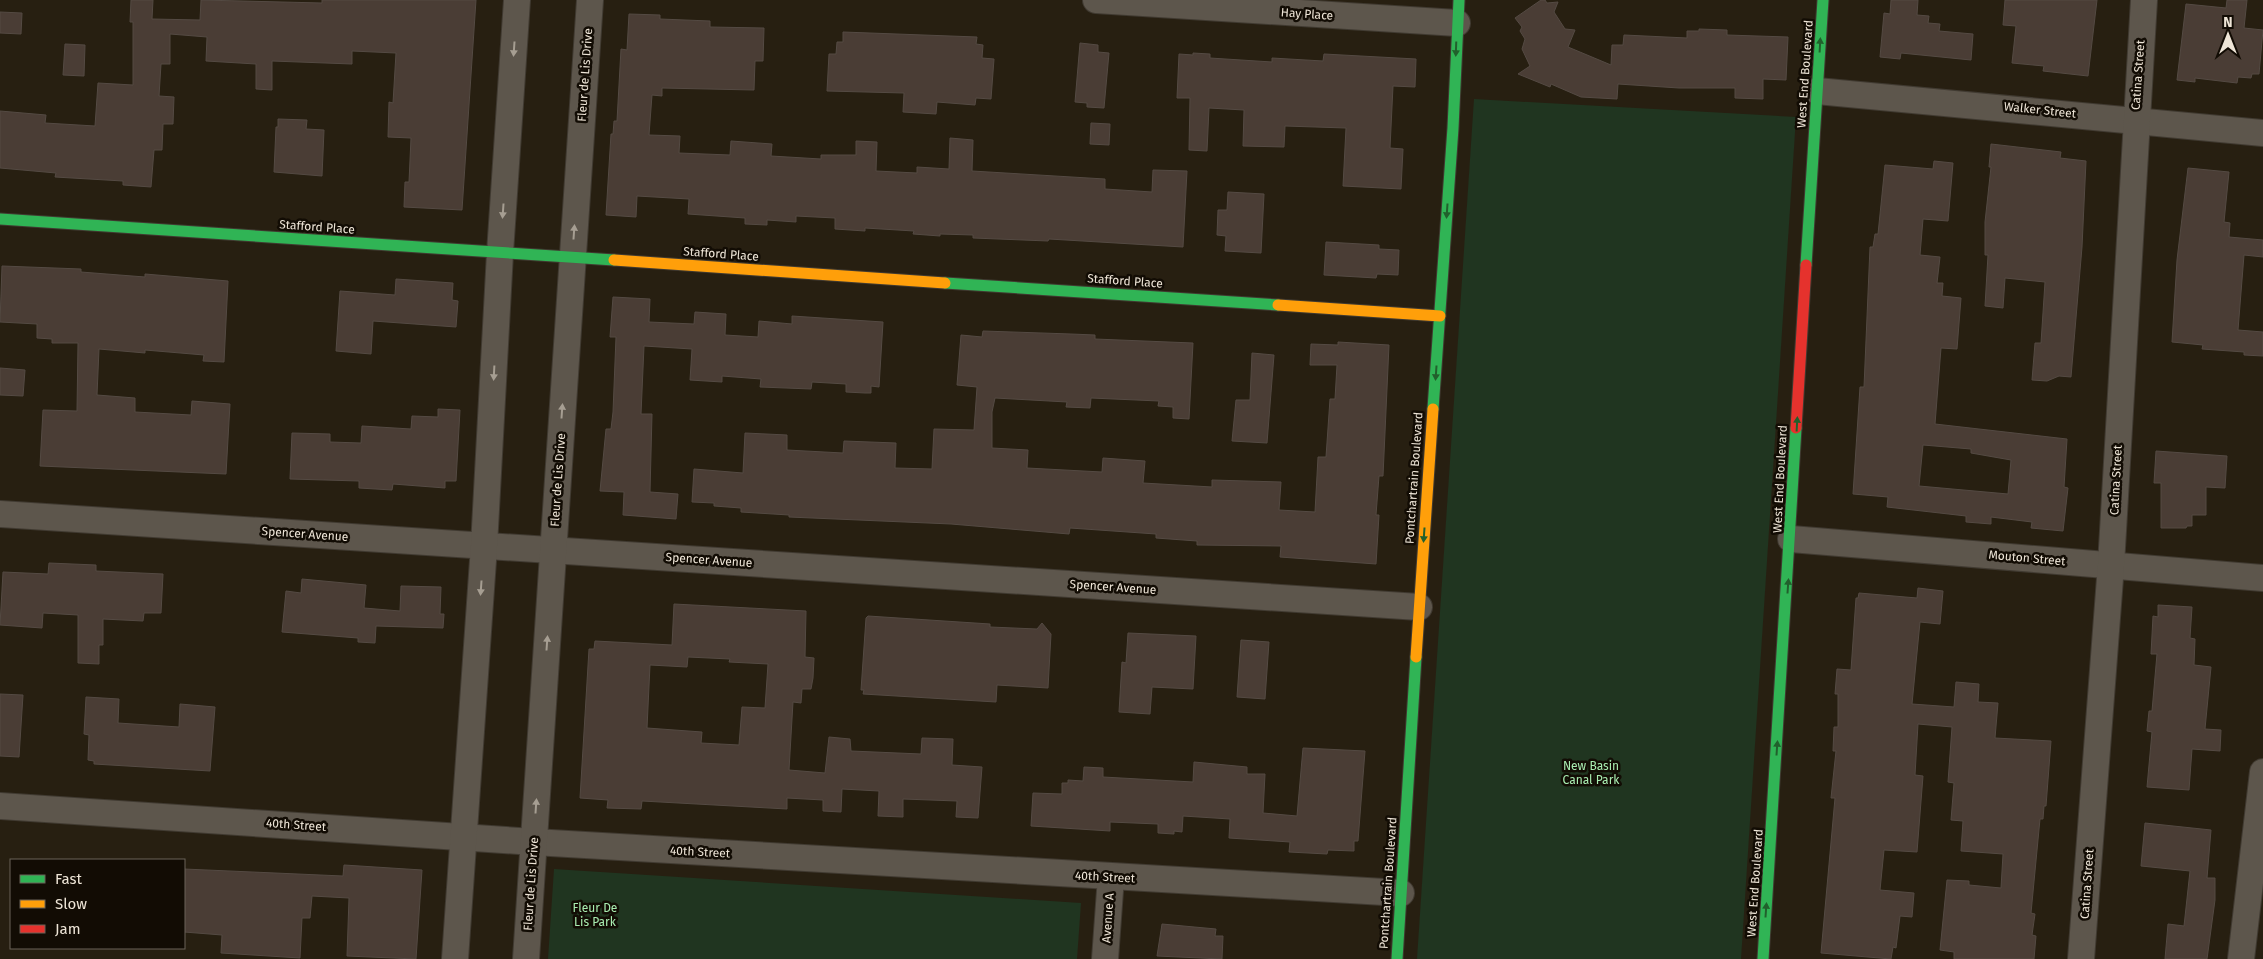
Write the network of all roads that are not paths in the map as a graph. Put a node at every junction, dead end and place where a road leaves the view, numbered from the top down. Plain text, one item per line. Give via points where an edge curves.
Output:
1 (517, 0) edge
2 (590, 0) edge
3 (1096, 0) edge
4 (1823, 0) edge
5 (2144, 0) edge
6 (1164, 2) edge
7 (1458, 12) edge
8 (1818, 91) junction
9 (2135, 120) junction
10 (2263, 133) edge
11 (0, 219) edge
12 (500, 253) junction
13 (573, 258) junction
14 (1440, 316) junction
15 (0, 514) edge
16 (1791, 539) junction
17 (484, 546) junction
18 (553, 550) junction
19 (2111, 565) junction
20 (2263, 578) edge
21 (1419, 606) junction
22 (2263, 772) edge
23 (0, 806) edge
24 (463, 836) junction
25 (534, 842) junction
26 (1111, 877) junction
27 (1401, 893) junction
28 (455, 959) edge
29 (526, 959) edge
30 (1105, 959) edge
31 (1397, 959) edge
32 (1763, 959) edge
33 (2081, 959) edge
34 (2241, 959) edge

1 -> 12 street
13 -> 2 street, Fleur de Lis Drive
3 - 6 street, Hay Place
8 -> 4 main road, West End Boulevard
5 - 9 street, Catina Street
6 - 7 street, Hay Place
7 -> 14 main road, Pontchartrain Boulevard
8 - 9 street, Walker Street
16 -> 8 main road, West End Boulevard
9 - 10 street, Walker Street
9 - 19 street, Catina Street
11 - 12 main road, Stafford Place
12 - 13 main road, Stafford Place
12 -> 17 street
13 - 14 main road, Stafford Place
18 -> 13 street, Fleur de Lis Drive
14 -> 21 main road, Pontchartrain Boulevard
15 - 17 street, Spencer Avenue
16 - 19 street, Mouton Street
32 -> 16 main road, West End Boulevard
17 - 18 street, Spencer Avenue
17 -> 24 street
18 - 21 street, Spencer Avenue
25 -> 18 street, Fleur de Lis Drive
19 - 20 street, Mouton Street
19 - 33 street, Catina Street
21 - 27 main road, Pontchartrain Boulevard
22 - 34 street
23 - 24 street, 40th Street
24 - 25 street, 40th Street
24 - 28 street
25 - 26 street, 40th Street
25 - 29 street, Fleur de Lis Drive
26 - 27 street, 40th Street
26 - 30 street, Avenue A
27 - 31 main road, Pontchartrain Boulevard

